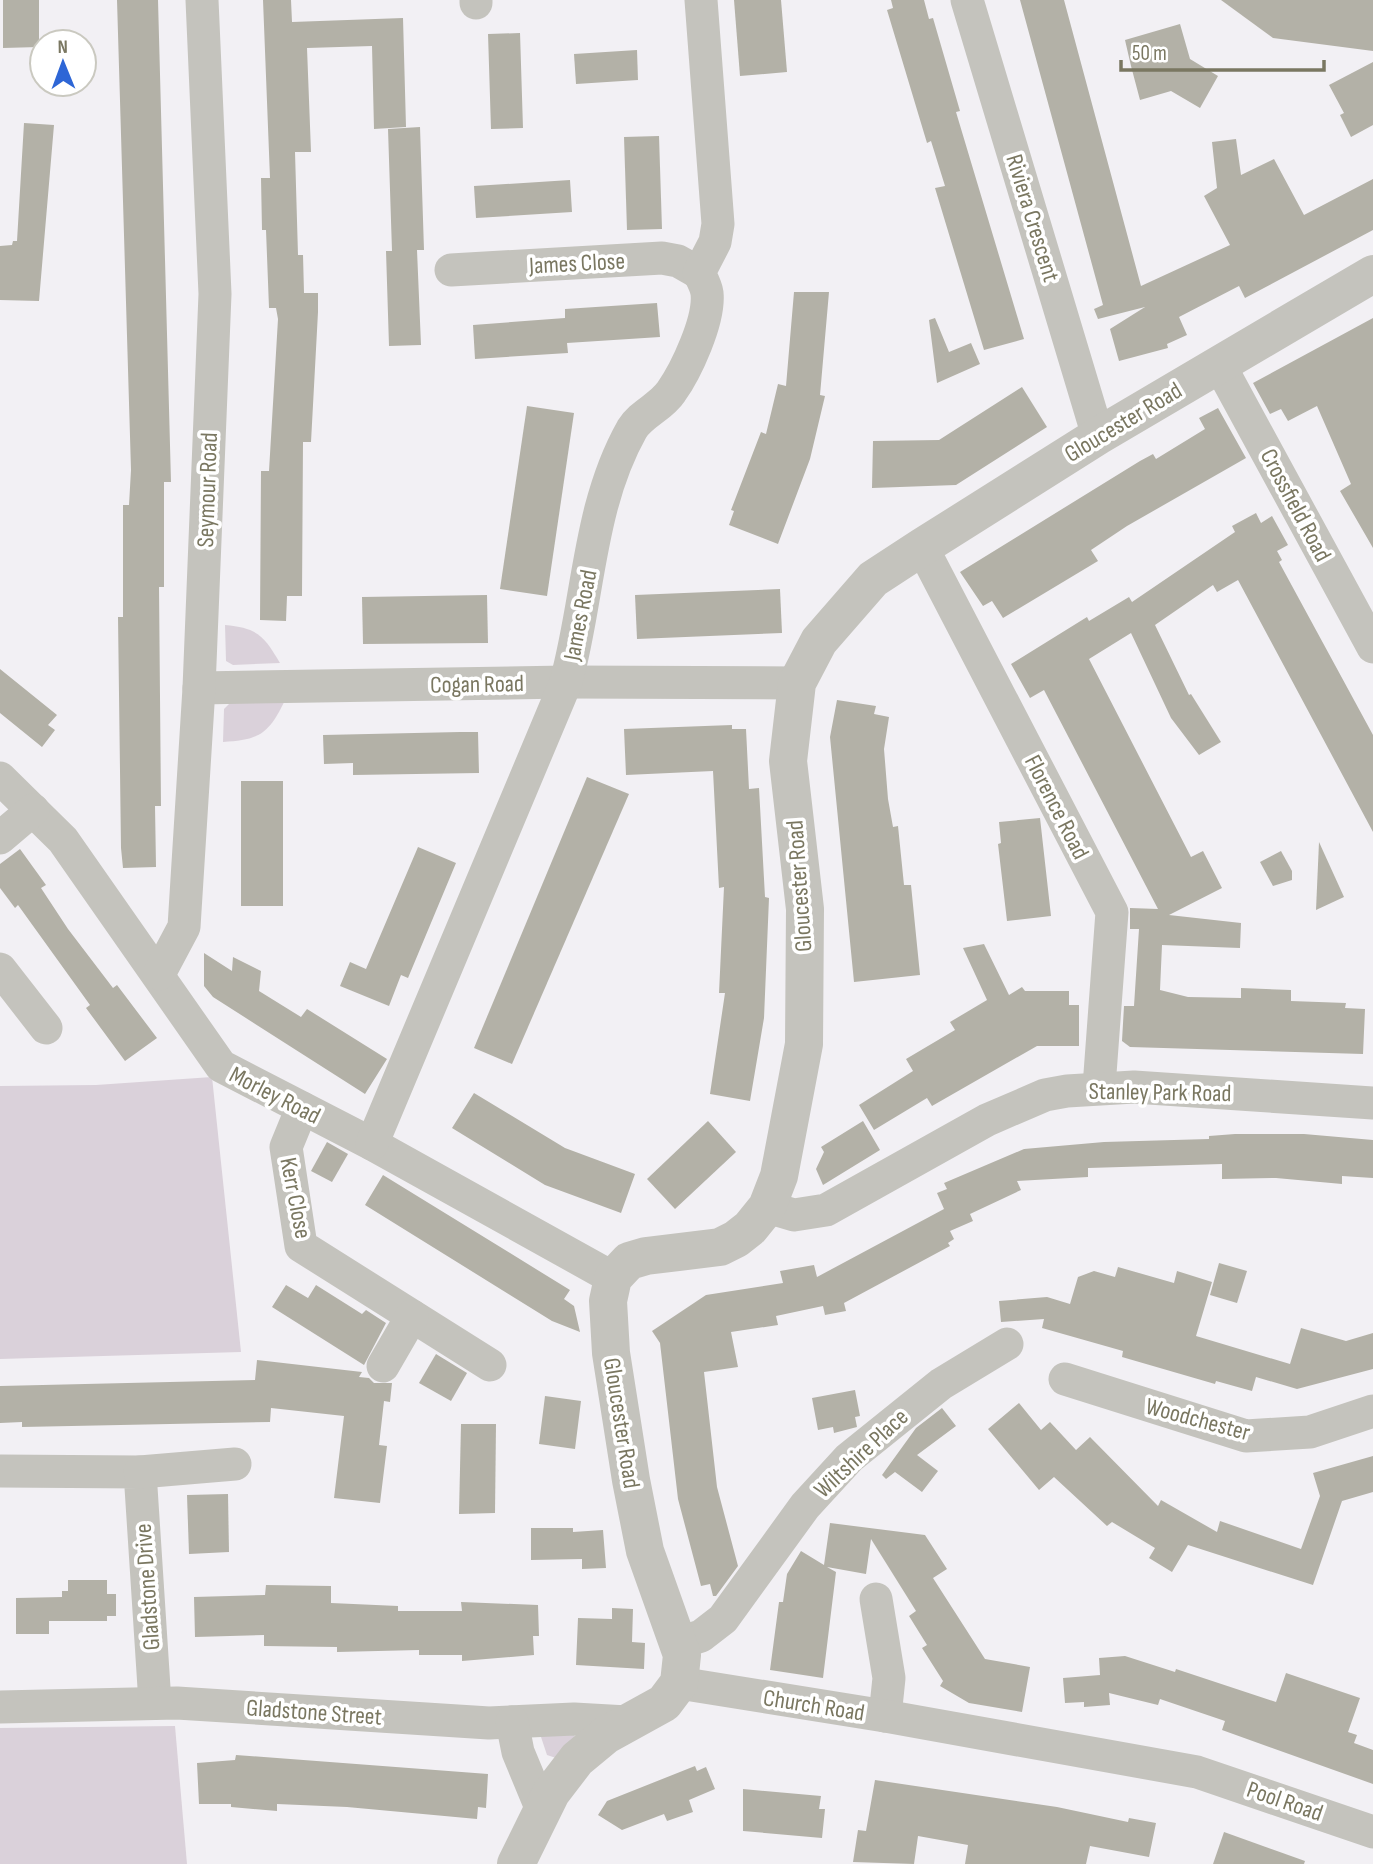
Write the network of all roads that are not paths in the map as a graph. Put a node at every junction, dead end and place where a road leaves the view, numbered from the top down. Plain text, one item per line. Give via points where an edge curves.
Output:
1 (202, 0) edge
2 (701, 0) edge
3 (967, 0) edge
4 (451, 270) dead end
5 (699, 273) junction
6 (1373, 274) edge
7 (1219, 364) junction
8 (1098, 436) junction
9 (922, 547) junction
10 (1373, 647) edge
11 (566, 682) junction
12 (797, 684) junction
13 (199, 688) junction
14 (0, 778) edge
15 (33, 810) junction
16 (0, 838) edge
17 (0, 969) edge
18 (159, 974) junction
19 (46, 1028) dead end
20 (1099, 1087) junction
21 (1373, 1103) edge
22 (302, 1108) junction
23 (372, 1144) junction
24 (767, 1207) junction
25 (613, 1278) junction
26 (412, 1316) junction
27 (1007, 1344) dead end
28 (490, 1365) dead end
29 (383, 1366) dead end
30 (1065, 1379) dead end
31 (1373, 1410) edge
32 (235, 1464) dead end
33 (0, 1471) edge
34 (140, 1472) junction
35 (876, 1600) dead end
36 (679, 1643) junction
37 (679, 1683) junction
38 (155, 1703) junction
39 (0, 1707) edge
40 (885, 1716) junction
41 (512, 1722) junction
42 (627, 1722) junction
43 (1197, 1772) joint
44 (541, 1810) junction
45 (1373, 1832) edge
46 (516, 1864) edge

1 - 13 street, Seymour Road via 215,294
2 - 5 street via 718,224 715,242
3 - 8 street, Riviera Crescent
4 - 5 street, James Close via 662,258
5 - 11 street, James Road via 707,291 701,329 670,393 634,426 610,478 597,519 578,640
6 - 7 street, Gloucester Road
7 - 8 street, Gloucester Road
7 - 10 street, Crossfield Road
8 - 9 street, Gloucester Road
9 - 12 street, Gloucester Road via 873,579 843,610 819,641
9 - 20 street, Florence Road via 1112,912
11 - 12 street, Cogan Road
11 - 13 street, Cogan Road
11 - 23 street, James Road
12 - 24 street, Gloucester Road via 788,761 805,909 804,1044 779,1176
13 - 18 street, Seymour Road via 184,927
14 - 15 street, Morley Road
15 - 16 street
15 - 18 street, Morley Road via 63,841
17 - 19 street
18 - 22 street, Morley Road via 221,1066
20 - 21 street, Stanley Park Road
20 - 24 street, Stanley Park Road via 1045,1096 1018,1106 826,1210 794,1214
22 - 23 street, Morley Road
22 - 26 street, Kerr Close via 286,1147 301,1246
23 - 25 street, Morley Road
24 - 25 street, Gloucester Road via 750,1228 720,1247 646,1256 629,1261
25 - 36 street, Gloucester Road via 608,1325 631,1480 645,1551
26 - 28 street, Kerr Close
26 - 29 street
27 - 36 street, Wiltshire Place via 941,1384 849,1458 805,1506 723,1619 701,1636
30 - 31 street, Woodchester via 1246,1436 1310,1432
32 - 34 street
33 - 34 street
34 - 38 street, Gladstone Drive
35 - 40 street via 889,1678
36 - 37 street, Gloucester Road
37 - 40 street, Church Road
37 - 42 street via 664,1703
38 - 39 street, Gladstone Street
38 - 41 street, Gladstone Street
40 - 43 street, Church Road
41 - 42 street, Gladstone Street via 574,1718
41 - 44 street via 518,1752
42 - 44 street via 577,1759
43 - 45 street, Pool Road
44 - 46 street

